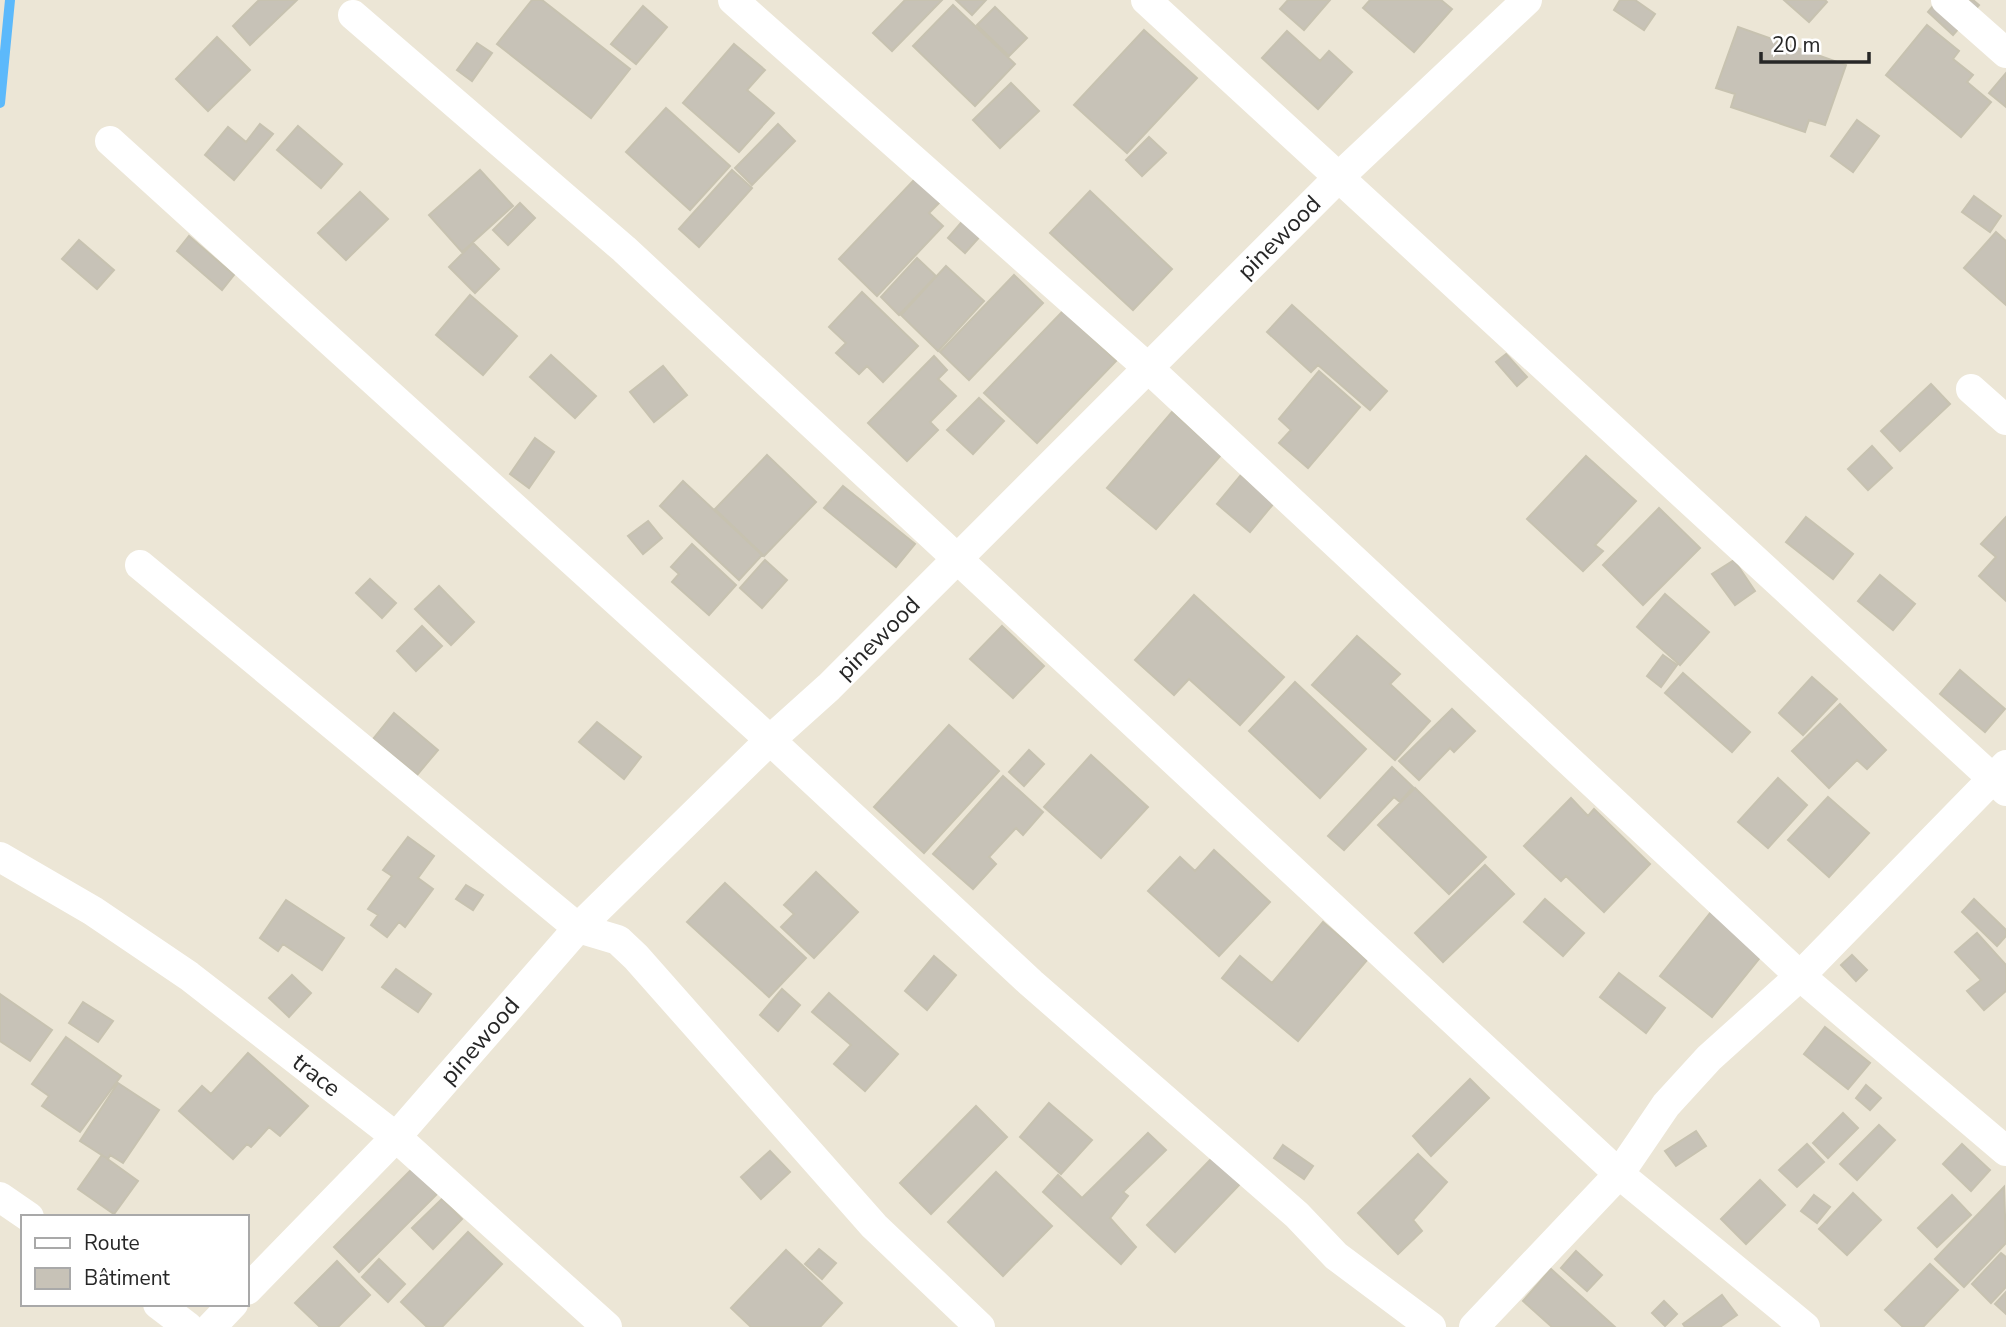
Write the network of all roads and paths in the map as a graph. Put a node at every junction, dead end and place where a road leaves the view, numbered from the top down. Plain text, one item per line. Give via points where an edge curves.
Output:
1 (733, 0) edge
2 (1146, 0) edge
3 (1527, 0) edge
4 (1946, 0) edge
5 (353, 15) dead end
6 (2006, 53) edge
7 (110, 141) dead end
8 (1339, 176) junction
9 (1147, 367) junction
10 (1971, 388) dead end
11 (2006, 420) edge
12 (958, 557) junction
13 (140, 565) dead end
14 (770, 740) junction
15 (2001, 778) edge
16 (0, 856) edge
17 (578, 928) junction
18 (1800, 976) junction
19 (396, 1137) junction
20 (2006, 1151) edge
21 (1619, 1174) junction
22 (0, 1197) edge
23 (26, 1215) edge
24 (248, 1289) edge
25 (161, 1306) edge
26 (231, 1306) edge
27 (188, 1327) edge
28 (211, 1327) edge
29 (607, 1327) edge
30 (980, 1327) edge
31 (1431, 1327) edge
32 (1474, 1327) edge
33 (1805, 1327) edge

1 - 9 street
2 - 8 street
3 - 8 street, pinewood
4 - 6 street
5 - 12 street via 624,249
7 - 14 street
8 - 9 street, pinewood
8 - 15 street
9 - 12 street, pinewood
9 - 18 street
10 - 11 street
12 - 14 street, pinewood
12 - 21 street
13 - 17 street
14 - 17 street, pinewood
14 - 31 street via 1031,983 1297,1215 1336,1256
15 - 18 street
16 - 19 street, trace via 93,911 188,976
17 - 19 street, pinewood
17 - 30 street via 618,940 636,957 874,1226
18 - 20 street
18 - 21 street via 1666,1105
19 - 24 street, pinewood
19 - 29 street, trace
21 - 32 street
21 - 33 street
22 - 23 street
25 - 27 street
26 - 28 street

